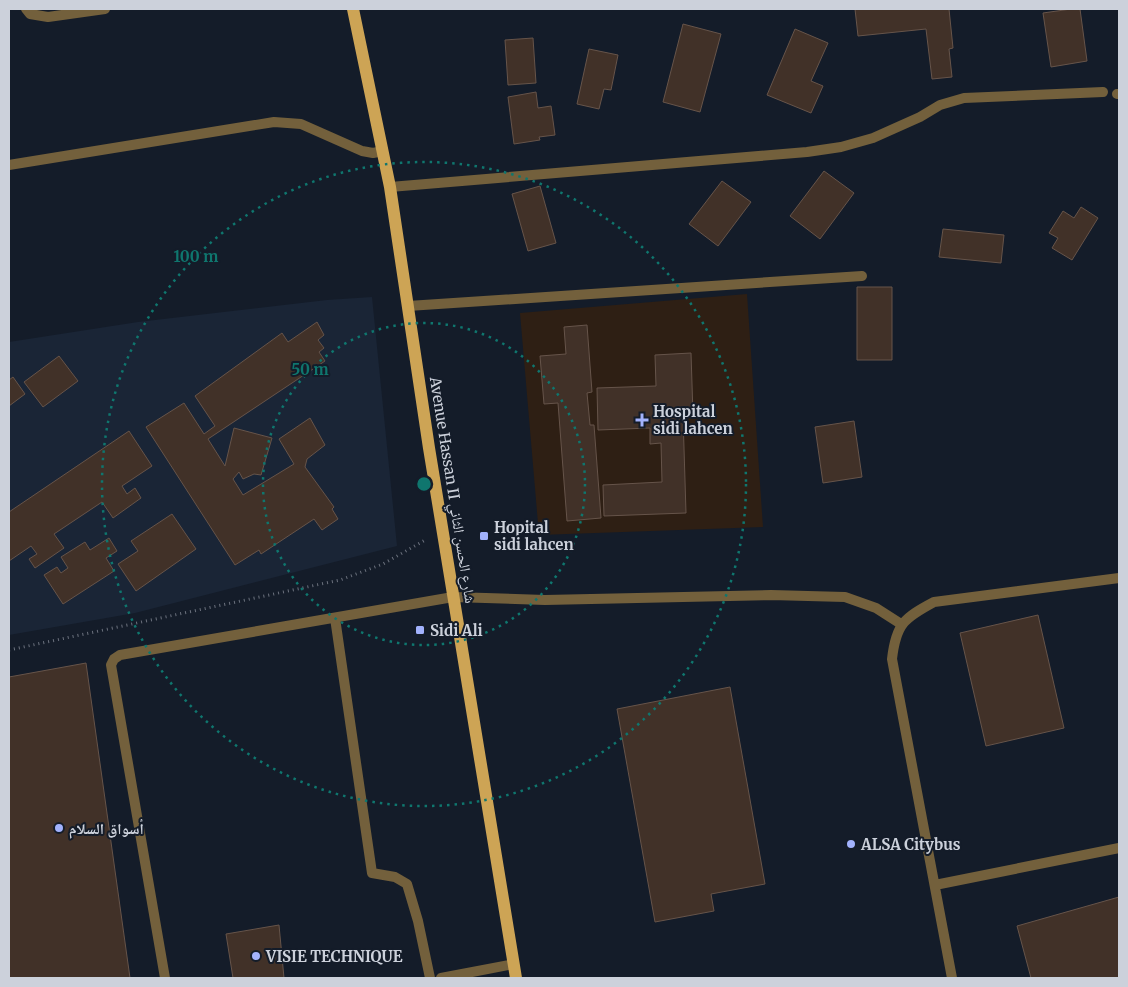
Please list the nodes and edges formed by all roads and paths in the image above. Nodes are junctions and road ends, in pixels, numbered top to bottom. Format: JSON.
{"nodes":[{"id":1,"x":26,"y":9,"type":"edge"},
{"id":2,"x":105,"y":9,"type":"edge"},
{"id":3,"x":353,"y":9,"type":"edge"},
{"id":4,"x":1104,"y":92,"type":"dead end"},
{"id":5,"x":383,"y":151,"type":"junction"},
{"id":6,"x":9,"y":165,"type":"edge"},
{"id":7,"x":390,"y":187,"type":"junction"},
{"id":8,"x":862,"y":276,"type":"dead end"},
{"id":9,"x":408,"y":306,"type":"junction"},
{"id":10,"x":442,"y":530,"type":"junction"},
{"id":11,"x":1119,"y":578,"type":"edge"},
{"id":12,"x":453,"y":597,"type":"junction"},
{"id":13,"x":334,"y":618,"type":"junction"},
{"id":14,"x":901,"y":624,"type":"junction"},
{"id":15,"x":9,"y":650,"type":"edge"},
{"id":16,"x":1119,"y":848,"type":"edge"},
{"id":17,"x":935,"y":885,"type":"junction"},
{"id":18,"x":514,"y":964,"type":"junction"},
{"id":19,"x":165,"y":978,"type":"edge"},
{"id":20,"x":430,"y":978,"type":"edge"},
{"id":21,"x":441,"y":978,"type":"edge"},
{"id":22,"x":516,"y":978,"type":"edge"},
{"id":23,"x":952,"y":978,"type":"edge"}],
"edges":[{"from":1,"to":2,"type":"street"},
{"from":3,"to":5,"type":"main road","name":"Avenue Hassan II شارع الحسن الثاني"},
{"from":4,"to":7,"type":"street"},
{"from":5,"to":6,"type":"street"},
{"from":5,"to":7,"type":"main road","name":"Avenue Hassan II شارع الحسن الثاني"},
{"from":7,"to":9,"type":"main road","name":"Avenue Hassan II شارع الحسن الثاني"},
{"from":8,"to":9,"type":"street"},
{"from":9,"to":10,"type":"main road","name":"Avenue Hassan II شارع الحسن الثاني"},
{"from":10,"to":12,"type":"main road","name":"Avenue Hassan II شارع الحسن الثاني"},
{"from":10,"to":15,"type":"path"},
{"from":11,"to":14,"type":"street"},
{"from":12,"to":13,"type":"street"},
{"from":12,"to":14,"type":"street"},
{"from":12,"to":18,"type":"main road","name":"Avenue Hassan II شارع الحسن الثاني"},
{"from":13,"to":19,"type":"street"},
{"from":13,"to":20,"type":"street"},
{"from":14,"to":17,"type":"street"},
{"from":16,"to":17,"type":"street"},
{"from":17,"to":23,"type":"street"},
{"from":18,"to":21,"type":"street"},
{"from":18,"to":22,"type":"main road","name":"Avenue Hassan II شارع الحسن الثاني"}]}
